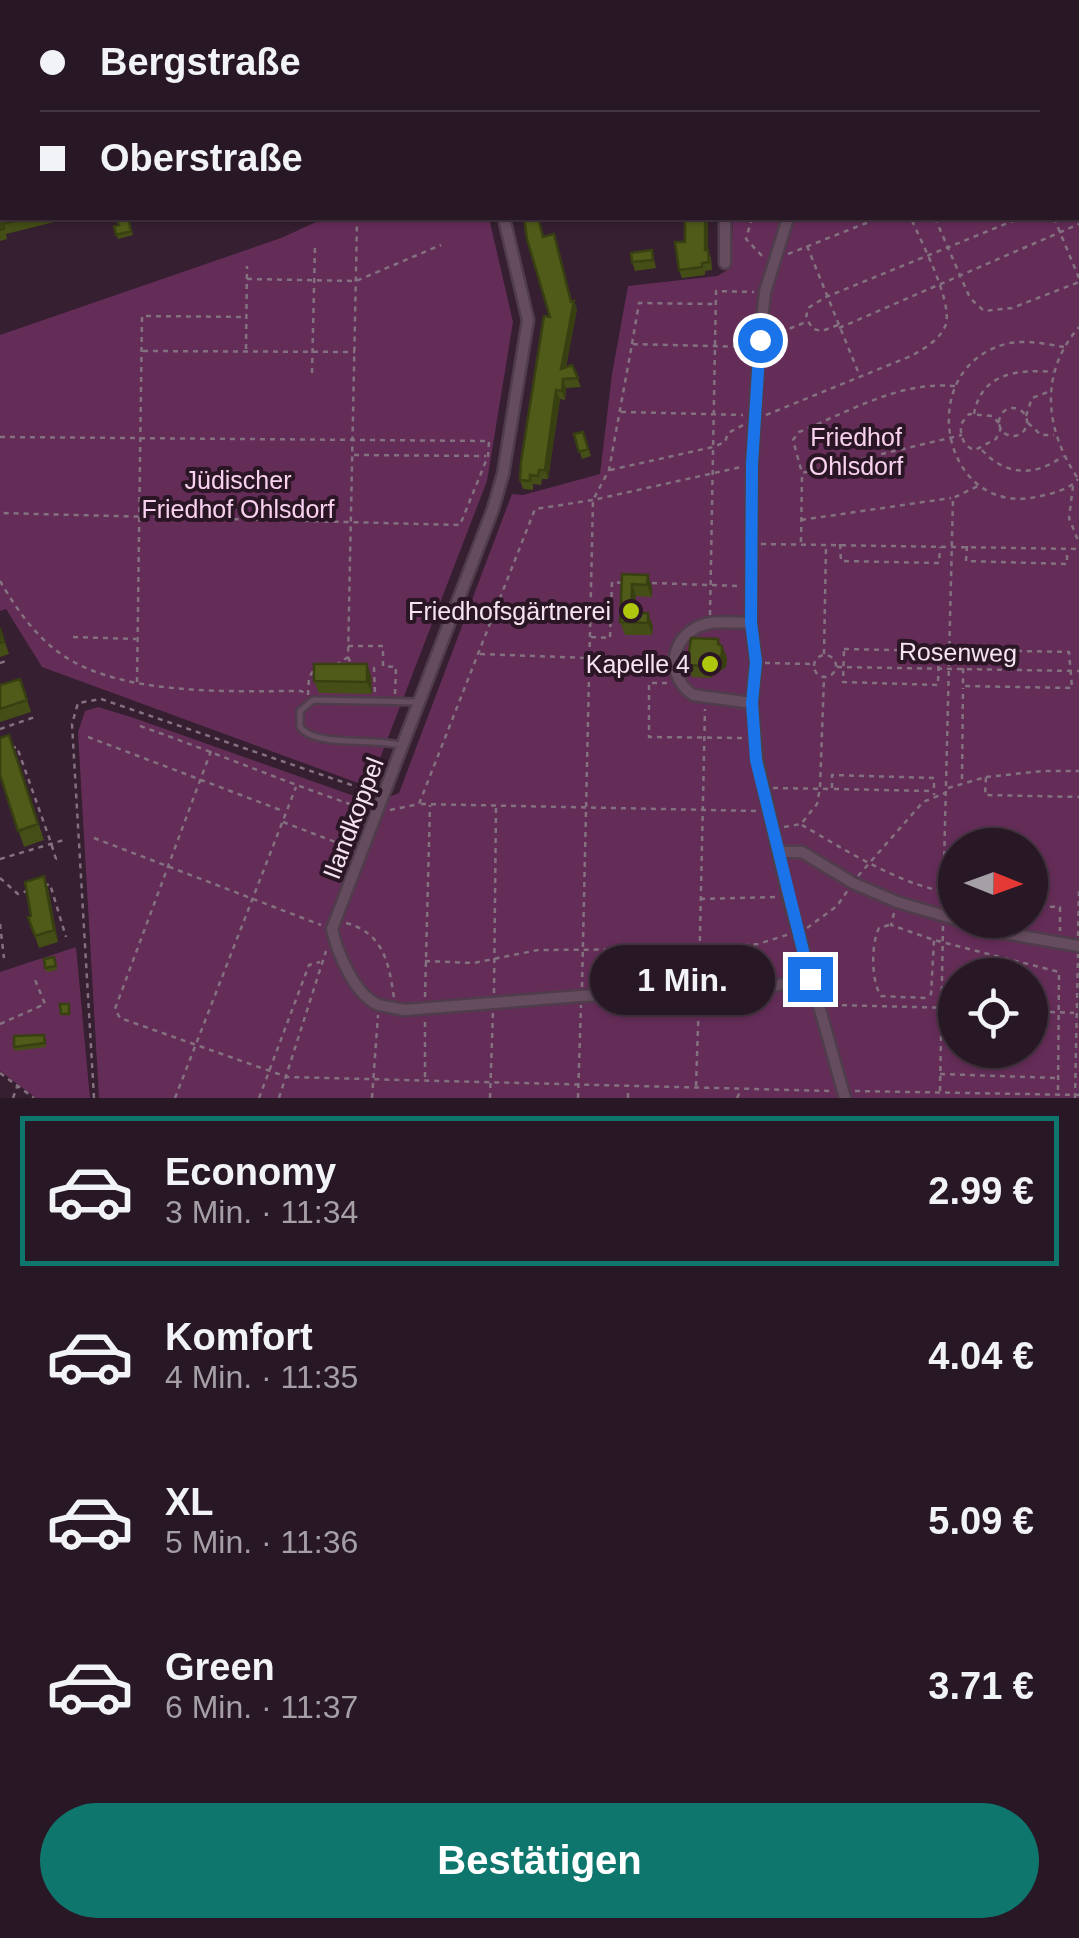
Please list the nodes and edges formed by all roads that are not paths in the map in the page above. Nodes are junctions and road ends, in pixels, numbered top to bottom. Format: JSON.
{"nodes":[{"id":1,"x":504,"y":220,"type":"edge"},
{"id":2,"x":726,"y":220,"type":"edge"},
{"id":3,"x":787,"y":220,"type":"edge"},
{"id":4,"x":724,"y":263,"type":"dead end"},
{"id":5,"x":751,"y":622,"type":"junction"},
{"id":6,"x":419,"y":702,"type":"junction"},
{"id":7,"x":752,"y":703,"type":"junction"},
{"id":8,"x":402,"y":746,"type":"junction"},
{"id":9,"x":779,"y":852,"type":"junction"},
{"id":10,"x":938,"y":914,"type":"edge"},
{"id":11,"x":1035,"y":938,"type":"edge"},
{"id":12,"x":1078,"y":946,"type":"edge"},
{"id":13,"x":810,"y":979,"type":"junction"},
{"id":14,"x":844,"y":1095,"type":"edge"}],
"edges":[{"from":1,"to":6,"type":"street","name":"Ilandkoppel"},
{"from":2,"to":4,"type":"street"},
{"from":3,"to":5,"type":"street"},
{"from":5,"to":7,"type":"street"},
{"from":5,"to":7,"type":"street"},
{"from":6,"to":8,"type":"street","name":"Ilandkoppel"},
{"from":6,"to":8,"type":"lane"},
{"from":7,"to":9,"type":"street"},
{"from":8,"to":13,"type":"street","name":"Ilandkoppel"},
{"from":9,"to":10,"type":"street"},
{"from":9,"to":13,"type":"street"},
{"from":11,"to":12,"type":"street"},
{"from":13,"to":14,"type":"street"}]}
